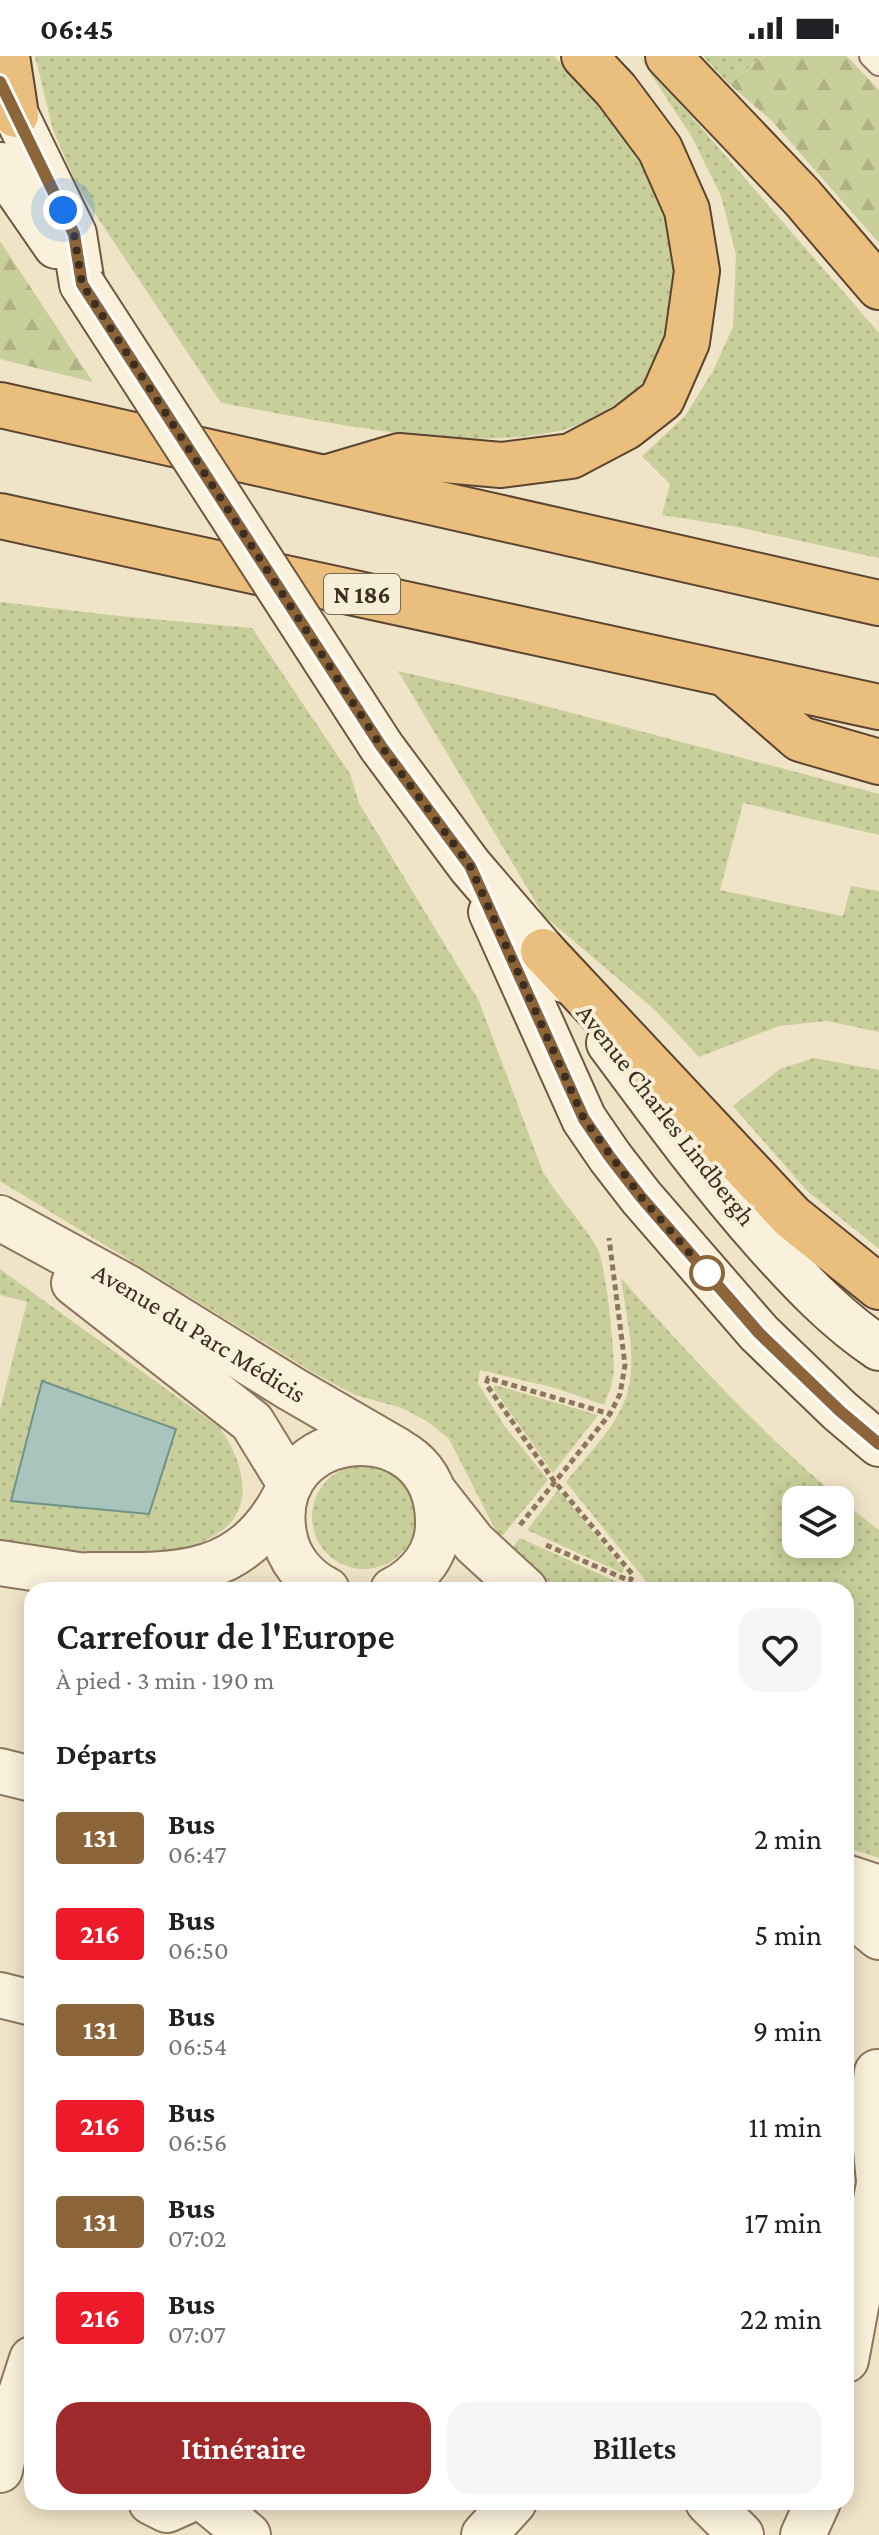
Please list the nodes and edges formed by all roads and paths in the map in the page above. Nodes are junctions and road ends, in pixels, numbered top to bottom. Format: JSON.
{"nodes":[{"id":1,"x":7,"y":56,"type":"edge"},
{"id":2,"x":584,"y":56,"type":"edge"},
{"id":3,"x":668,"y":56,"type":"edge"},
{"id":4,"x":871,"y":56,"type":"edge"},
{"id":5,"x":879,"y":64,"type":"edge"},
{"id":6,"x":8,"y":99,"type":"edge"},
{"id":7,"x":0,"y":165,"type":"edge"},
{"id":8,"x":82,"y":284,"type":"junction"},
{"id":9,"x":879,"y":287,"type":"edge"},
{"id":10,"x":0,"y":405,"type":"edge"},
{"id":11,"x":324,"y":478,"type":"junction"},
{"id":12,"x":0,"y":516,"type":"edge"},
{"id":13,"x":879,"y":603,"type":"edge"},
{"id":14,"x":724,"y":673,"type":"junction"},
{"id":15,"x":879,"y":707,"type":"edge"},
{"id":16,"x":879,"y":762,"type":"edge"},
{"id":17,"x":470,"y":866,"type":"junction"},
{"id":18,"x":543,"y":951,"type":"junction"},
{"id":19,"x":0,"y":1221,"type":"edge"},
{"id":20,"x":609,"y":1238,"type":"dead end"},
{"id":21,"x":879,"y":1287,"type":"edge"},
{"id":22,"x":879,"y":1348,"type":"edge"},
{"id":23,"x":610,"y":1414,"type":"junction"},
{"id":24,"x":879,"y":1444,"type":"edge"},
{"id":25,"x":397,"y":1450,"type":"junction"},
{"id":26,"x":554,"y":1481,"type":"junction"},
{"id":27,"x":287,"y":1491,"type":"junction"},
{"id":28,"x":434,"y":1492,"type":"junction"},
{"id":29,"x":516,"y":1531,"type":"dead end"},
{"id":30,"x":544,"y":1544,"type":"dead end"},
{"id":31,"x":0,"y":1563,"type":"edge"},
{"id":32,"x":88,"y":1575,"type":"junction"},
{"id":33,"x":121,"y":1582,"type":"edge"},
{"id":34,"x":316,"y":1582,"type":"edge"},
{"id":35,"x":405,"y":1582,"type":"edge"},
{"id":36,"x":516,"y":1582,"type":"edge"},
{"id":37,"x":0,"y":1771,"type":"edge"},
{"id":38,"x":24,"y":1777,"type":"edge"},
{"id":39,"x":854,"y":1880,"type":"edge"},
{"id":40,"x":879,"y":1888,"type":"edge"},
{"id":41,"x":854,"y":1917,"type":"edge"},
{"id":42,"x":879,"y":1937,"type":"edge"},
{"id":43,"x":0,"y":1995,"type":"edge"},
{"id":44,"x":24,"y":2001,"type":"edge"},
{"id":45,"x":877,"y":2072,"type":"edge"},
{"id":46,"x":879,"y":2182,"type":"edge"},
{"id":47,"x":854,"y":2317,"type":"edge"},
{"id":48,"x":24,"y":2397,"type":"edge"},
{"id":49,"x":13,"y":2449,"type":"edge"},
{"id":50,"x":218,"y":2510,"type":"edge"},
{"id":51,"x":507,"y":2510,"type":"edge"},
{"id":52,"x":716,"y":2510,"type":"edge"},
{"id":53,"x":814,"y":2510,"type":"edge"},
{"id":54,"x":248,"y":2535,"type":"edge"},
{"id":55,"x":484,"y":2535,"type":"edge"},
{"id":56,"x":741,"y":2535,"type":"edge"},
{"id":57,"x":803,"y":2535,"type":"edge"}],
"edges":[{"from":1,"to":6,"type":"highway"},
{"from":2,"to":11,"type":"highway"},
{"from":3,"to":9,"type":"highway"},
{"from":4,"to":5,"type":"lane"},
{"from":6,"to":8,"type":"street","name":"Avenue Charles Lindbergh"},
{"from":7,"to":8,"type":"street","name":"Avenue Charles Lindbergh"},
{"from":8,"to":17,"type":"street","name":"Avenue Charles Lindbergh","bridge":true},
{"from":10,"to":11,"type":"highway"},
{"from":11,"to":13,"type":"highway"},
{"from":12,"to":14,"type":"highway","number":"N 186"},
{"from":14,"to":15,"type":"highway","number":"N 186"},
{"from":14,"to":16,"type":"highway"},
{"from":17,"to":18,"type":"street","name":"Avenue Charles Lindbergh"},
{"from":17,"to":24,"type":"street","name":"Avenue Charles Lindbergh"},
{"from":18,"to":21,"type":"highway"},
{"from":18,"to":22,"type":"street","name":"Avenue Charles Lindbergh"},
{"from":19,"to":25,"type":"street","name":"Avenue du Parc Médicis"},
{"from":19,"to":27,"type":"street","name":"Avenue du Parc Médicis"},
{"from":20,"to":23,"type":"path"},
{"from":23,"to":26,"type":"path"},
{"from":23,"to":26,"type":"path"},
{"from":25,"to":27,"type":"street"},
{"from":25,"to":28,"type":"street","name":"Avenue du Parc Médicis"},
{"from":26,"to":29,"type":"path"},
{"from":26,"to":30,"type":"path"},
{"from":27,"to":32,"type":"street"},
{"from":27,"to":34,"type":"street"},
{"from":28,"to":35,"type":"street"},
{"from":28,"to":36,"type":"street","name":"Avenue du Parc Médicis"},
{"from":31,"to":32,"type":"street"},
{"from":32,"to":33,"type":"street"},
{"from":37,"to":38,"type":"street"},
{"from":39,"to":40,"type":"street"},
{"from":41,"to":42,"type":"street"},
{"from":43,"to":44,"type":"street"},
{"from":45,"to":46,"type":"street"},
{"from":46,"to":47,"type":"street"},
{"from":48,"to":49,"type":"street"},
{"from":50,"to":54,"type":"street"},
{"from":51,"to":55,"type":"street"},
{"from":52,"to":56,"type":"street"},
{"from":53,"to":57,"type":"street"}]}
